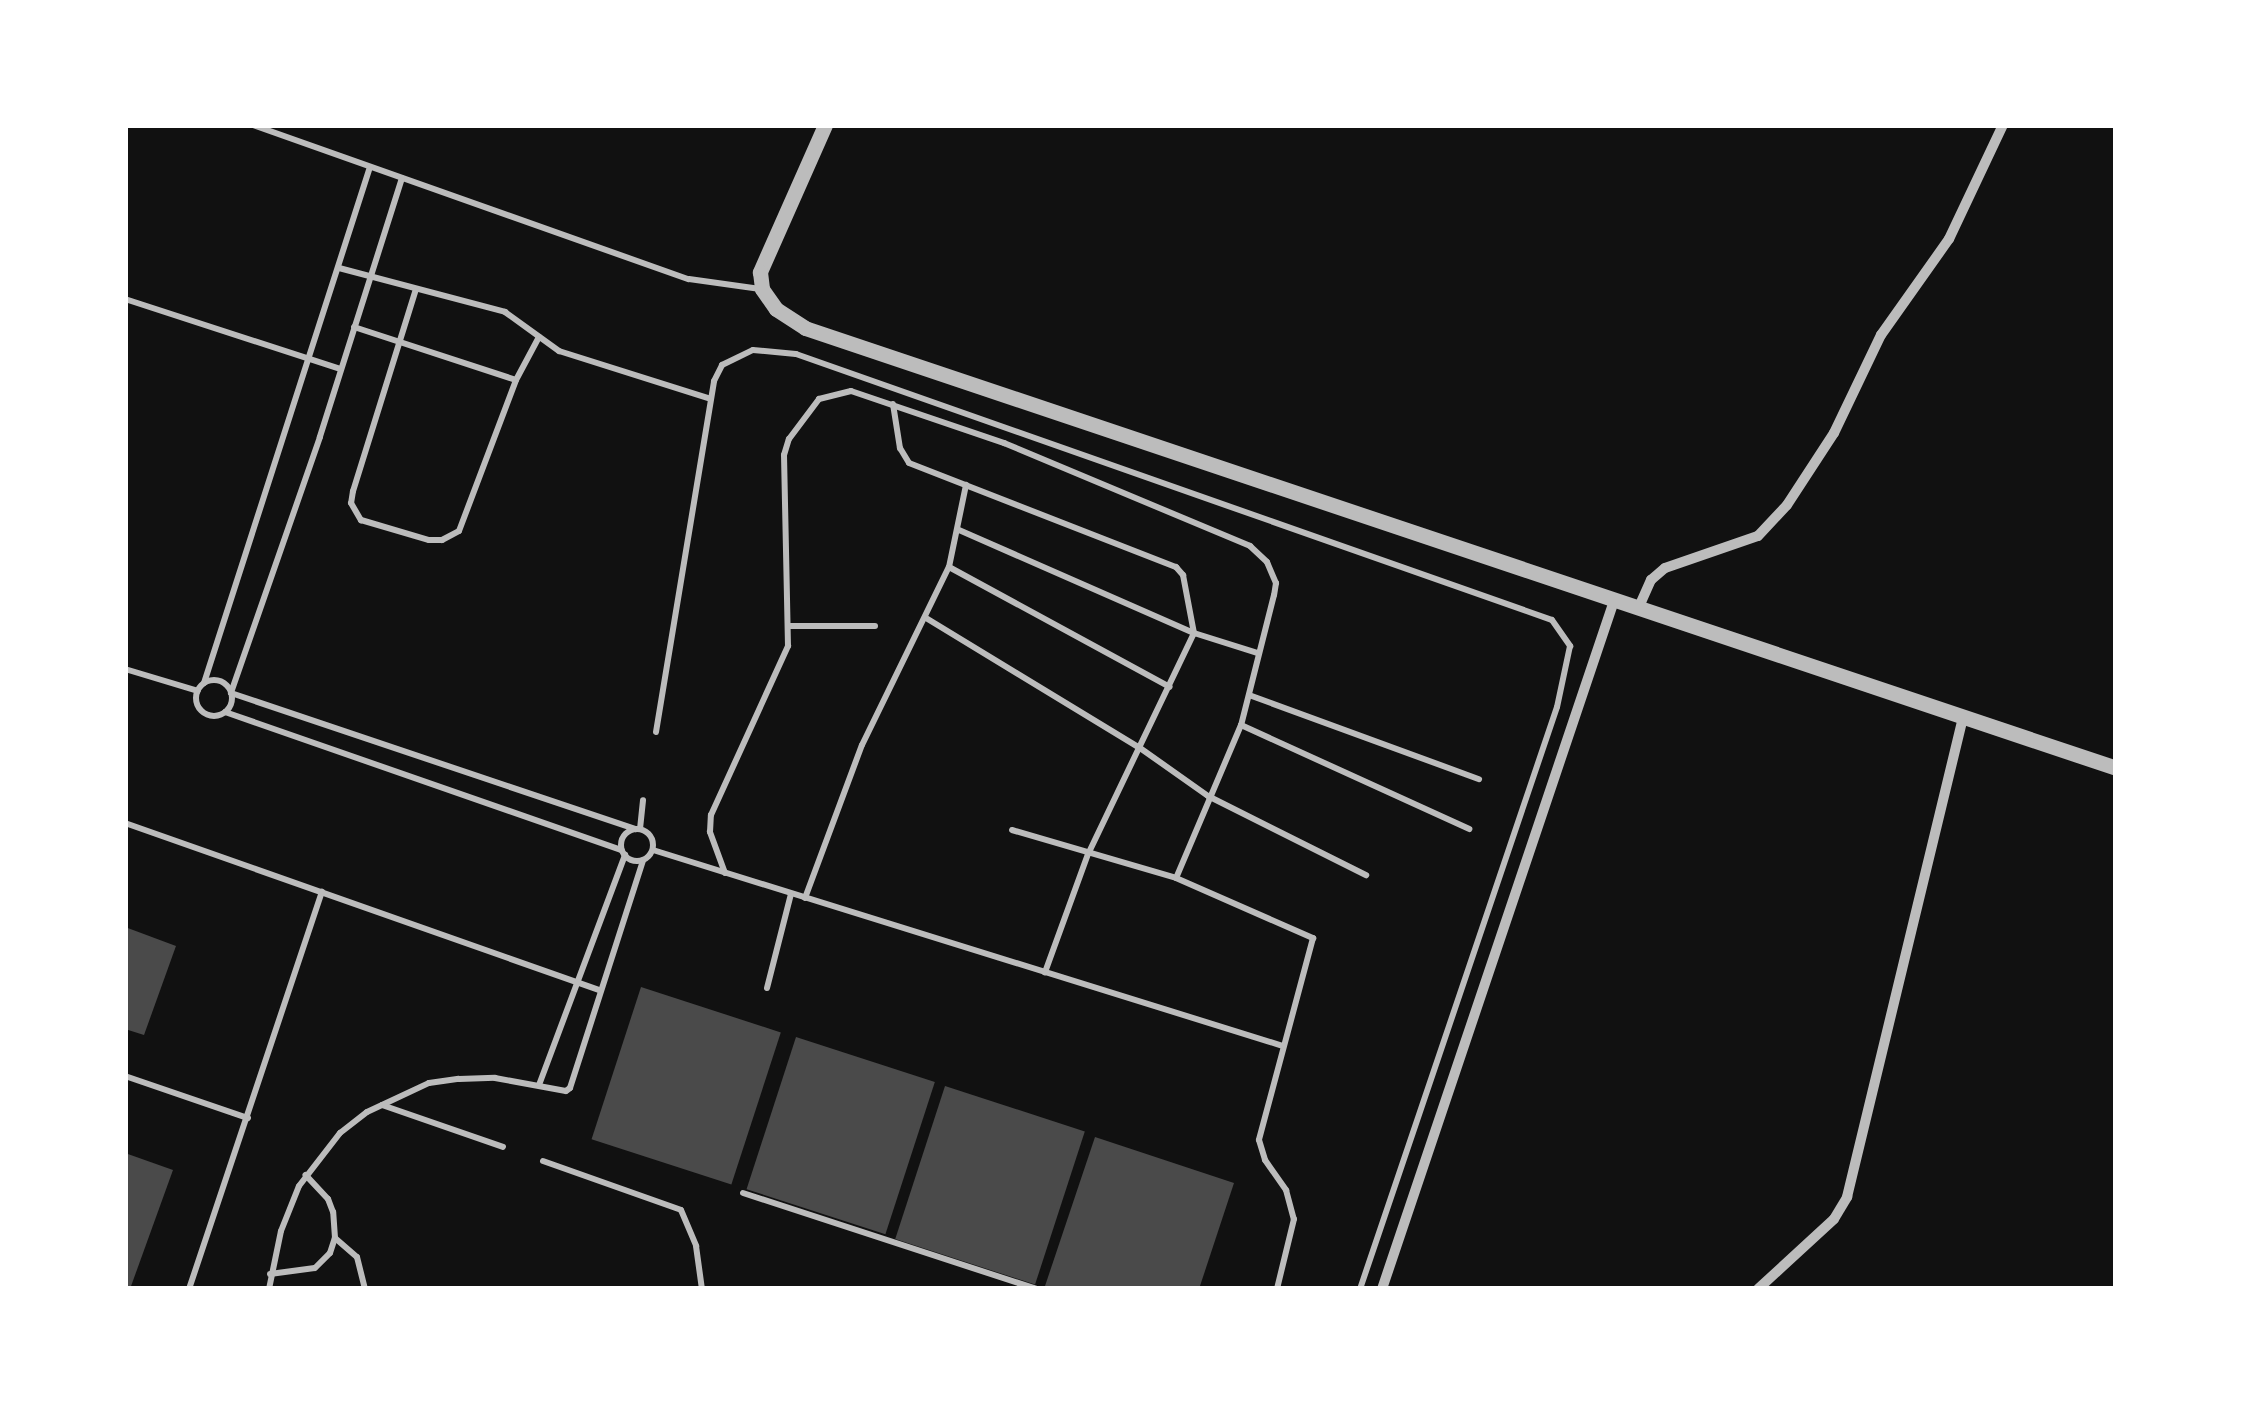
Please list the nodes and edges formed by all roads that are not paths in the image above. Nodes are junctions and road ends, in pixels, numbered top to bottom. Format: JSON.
{"nodes":[{"id":1,"x":253,"y":125,"type":"edge"},
{"id":2,"x":825,"y":125,"type":"edge"},
{"id":3,"x":2002,"y":125,"type":"edge"},
{"id":4,"x":370,"y":166,"type":"junction"},
{"id":5,"x":402,"y":178,"type":"junction"},
{"id":6,"x":339,"y":268,"type":"junction"},
{"id":7,"x":370,"y":276,"type":"junction"},
{"id":8,"x":416,"y":289,"type":"junction"},
{"id":9,"x":762,"y":289,"type":"junction"},
{"id":10,"x":125,"y":299,"type":"edge"},
{"id":11,"x":354,"y":327,"type":"junction"},
{"id":12,"x":539,"y":337,"type":"junction"},
{"id":13,"x":402,"y":342,"type":"junction"},
{"id":14,"x":311,"y":359,"type":"junction"},
{"id":15,"x":341,"y":369,"type":"junction"},
{"id":16,"x":516,"y":380,"type":"junction"},
{"id":17,"x":711,"y":398,"type":"junction"},
{"id":18,"x":892,"y":403,"type":"junction"},
{"id":19,"x":966,"y":485,"type":"junction"},
{"id":20,"x":959,"y":530,"type":"junction"},
{"id":21,"x":949,"y":568,"type":"junction"},
{"id":22,"x":1614,"y":601,"type":"junction"},
{"id":23,"x":1638,"y":609,"type":"junction"},
{"id":24,"x":926,"y":618,"type":"junction"},
{"id":25,"x":790,"y":626,"type":"junction"},
{"id":26,"x":876,"y":626,"type":"dead end"},
{"id":27,"x":1194,"y":633,"type":"junction"},
{"id":28,"x":1258,"y":653,"type":"junction"},
{"id":29,"x":125,"y":669,"type":"edge"},
{"id":30,"x":204,"y":683,"type":"junction"},
{"id":31,"x":1170,"y":687,"type":"junction"},
{"id":32,"x":198,"y":691,"type":"junction"},
{"id":33,"x":231,"y":693,"type":"junction"},
{"id":34,"x":1249,"y":695,"type":"junction"},
{"id":35,"x":225,"y":712,"type":"junction"},
{"id":36,"x":1962,"y":720,"type":"junction"},
{"id":37,"x":1241,"y":725,"type":"junction"},
{"id":38,"x":656,"y":732,"type":"dead end"},
{"id":39,"x":1140,"y":748,"type":"junction"},
{"id":40,"x":2116,"y":768,"type":"edge"},
{"id":41,"x":1479,"y":779,"type":"dead end"},
{"id":42,"x":1208,"y":796,"type":"junction"},
{"id":43,"x":643,"y":800,"type":"dead end"},
{"id":44,"x":125,"y":824,"type":"edge"},
{"id":45,"x":638,"y":829,"type":"junction"},
{"id":46,"x":1469,"y":829,"type":"dead end"},
{"id":47,"x":1012,"y":830,"type":"dead end"},
{"id":48,"x":653,"y":850,"type":"junction"},
{"id":49,"x":623,"y":853,"type":"junction"},
{"id":50,"x":1088,"y":854,"type":"junction"},
{"id":51,"x":643,"y":860,"type":"junction"},
{"id":52,"x":725,"y":874,"type":"junction"},
{"id":53,"x":1366,"y":875,"type":"dead end"},
{"id":54,"x":1176,"y":878,"type":"junction"},
{"id":55,"x":322,"y":892,"type":"junction"},
{"id":56,"x":791,"y":894,"type":"junction"},
{"id":57,"x":805,"y":898,"type":"junction"},
{"id":58,"x":1045,"y":972,"type":"junction"},
{"id":59,"x":578,"y":983,"type":"junction"},
{"id":60,"x":767,"y":988,"type":"dead end"},
{"id":61,"x":599,"y":990,"type":"junction"},
{"id":62,"x":1282,"y":1046,"type":"junction"},
{"id":63,"x":125,"y":1076,"type":"edge"},
{"id":64,"x":539,"y":1086,"type":"junction"},
{"id":65,"x":381,"y":1104,"type":"junction"},
{"id":66,"x":248,"y":1118,"type":"junction"},
{"id":67,"x":504,"y":1147,"type":"dead end"},
{"id":68,"x":544,"y":1161,"type":"dead end"},
{"id":69,"x":306,"y":1176,"type":"junction"},
{"id":70,"x":743,"y":1193,"type":"dead end"},
{"id":71,"x":335,"y":1238,"type":"junction"},
{"id":72,"x":270,"y":1274,"type":"junction"},
{"id":73,"x":189,"y":1289,"type":"edge"},
{"id":74,"x":269,"y":1289,"type":"edge"},
{"id":75,"x":364,"y":1289,"type":"edge"},
{"id":76,"x":702,"y":1289,"type":"edge"},
{"id":77,"x":1036,"y":1289,"type":"edge"},
{"id":78,"x":1277,"y":1289,"type":"edge"},
{"id":79,"x":1360,"y":1289,"type":"edge"},
{"id":80,"x":1382,"y":1289,"type":"edge"},
{"id":81,"x":1758,"y":1289,"type":"edge"}],
"edges":[{"from":1,"to":4,"type":"lane"},
{"from":2,"to":9,"type":"street"},
{"from":3,"to":23,"type":"street"},
{"from":4,"to":5,"type":"lane"},
{"from":4,"to":6,"type":"lane"},
{"from":5,"to":7,"type":"lane"},
{"from":5,"to":9,"type":"lane"},
{"from":6,"to":7,"type":"lane"},
{"from":6,"to":14,"type":"lane"},
{"from":7,"to":8,"type":"lane"},
{"from":7,"to":11,"type":"lane"},
{"from":8,"to":12,"type":"lane"},
{"from":8,"to":13,"type":"lane"},
{"from":9,"to":22,"type":"street"},
{"from":10,"to":14,"type":"lane"},
{"from":11,"to":13,"type":"lane"},
{"from":11,"to":15,"type":"lane"},
{"from":12,"to":16,"type":"lane"},
{"from":12,"to":17,"type":"lane"},
{"from":13,"to":16,"type":"lane"},
{"from":13,"to":16,"type":"lane"},
{"from":14,"to":15,"type":"lane"},
{"from":14,"to":30,"type":"lane"},
{"from":15,"to":33,"type":"lane"},
{"from":17,"to":38,"type":"lane"},
{"from":17,"to":79,"type":"lane"},
{"from":18,"to":19,"type":"lane"},
{"from":18,"to":25,"type":"lane"},
{"from":18,"to":28,"type":"lane"},
{"from":19,"to":20,"type":"lane"},
{"from":19,"to":27,"type":"lane"},
{"from":20,"to":21,"type":"lane"},
{"from":20,"to":27,"type":"lane"},
{"from":21,"to":24,"type":"lane"},
{"from":21,"to":31,"type":"lane"},
{"from":22,"to":23,"type":"street"},
{"from":22,"to":80,"type":"street"},
{"from":23,"to":36,"type":"street"},
{"from":24,"to":39,"type":"lane"},
{"from":24,"to":57,"type":"lane"},
{"from":25,"to":26,"type":"lane"},
{"from":25,"to":52,"type":"lane"},
{"from":27,"to":28,"type":"lane"},
{"from":27,"to":31,"type":"lane"},
{"from":28,"to":34,"type":"lane"},
{"from":29,"to":32,"type":"lane"},
{"from":30,"to":32,"type":"lane"},
{"from":30,"to":33,"type":"lane"},
{"from":31,"to":39,"type":"lane"},
{"from":32,"to":35,"type":"lane"},
{"from":33,"to":35,"type":"lane"},
{"from":33,"to":45,"type":"lane"},
{"from":34,"to":37,"type":"lane"},
{"from":34,"to":41,"type":"lane"},
{"from":35,"to":49,"type":"lane"},
{"from":36,"to":40,"type":"street"},
{"from":36,"to":81,"type":"street"},
{"from":37,"to":42,"type":"lane"},
{"from":37,"to":46,"type":"lane"},
{"from":39,"to":42,"type":"lane"},
{"from":39,"to":50,"type":"lane"},
{"from":42,"to":53,"type":"lane"},
{"from":42,"to":54,"type":"lane"},
{"from":43,"to":45,"type":"lane"},
{"from":44,"to":55,"type":"lane"},
{"from":45,"to":48,"type":"lane"},
{"from":45,"to":49,"type":"lane"},
{"from":47,"to":50,"type":"lane"},
{"from":48,"to":51,"type":"lane"},
{"from":48,"to":52,"type":"lane"},
{"from":49,"to":51,"type":"lane"},
{"from":49,"to":59,"type":"lane"},
{"from":50,"to":54,"type":"lane"},
{"from":50,"to":58,"type":"lane"},
{"from":51,"to":61,"type":"lane"},
{"from":52,"to":56,"type":"lane"},
{"from":54,"to":62,"type":"lane"},
{"from":55,"to":59,"type":"lane"},
{"from":55,"to":66,"type":"lane"},
{"from":56,"to":57,"type":"lane"},
{"from":56,"to":60,"type":"lane"},
{"from":57,"to":58,"type":"lane"},
{"from":58,"to":62,"type":"lane"},
{"from":59,"to":61,"type":"lane"},
{"from":59,"to":64,"type":"lane"},
{"from":61,"to":64,"type":"lane"},
{"from":62,"to":78,"type":"lane"},
{"from":63,"to":66,"type":"lane"},
{"from":64,"to":65,"type":"lane"},
{"from":65,"to":67,"type":"lane"},
{"from":65,"to":69,"type":"lane"},
{"from":66,"to":73,"type":"lane"},
{"from":68,"to":76,"type":"lane"},
{"from":69,"to":71,"type":"lane"},
{"from":69,"to":72,"type":"lane"},
{"from":70,"to":77,"type":"lane"},
{"from":71,"to":72,"type":"lane"},
{"from":71,"to":75,"type":"lane"},
{"from":72,"to":74,"type":"lane"}]}
